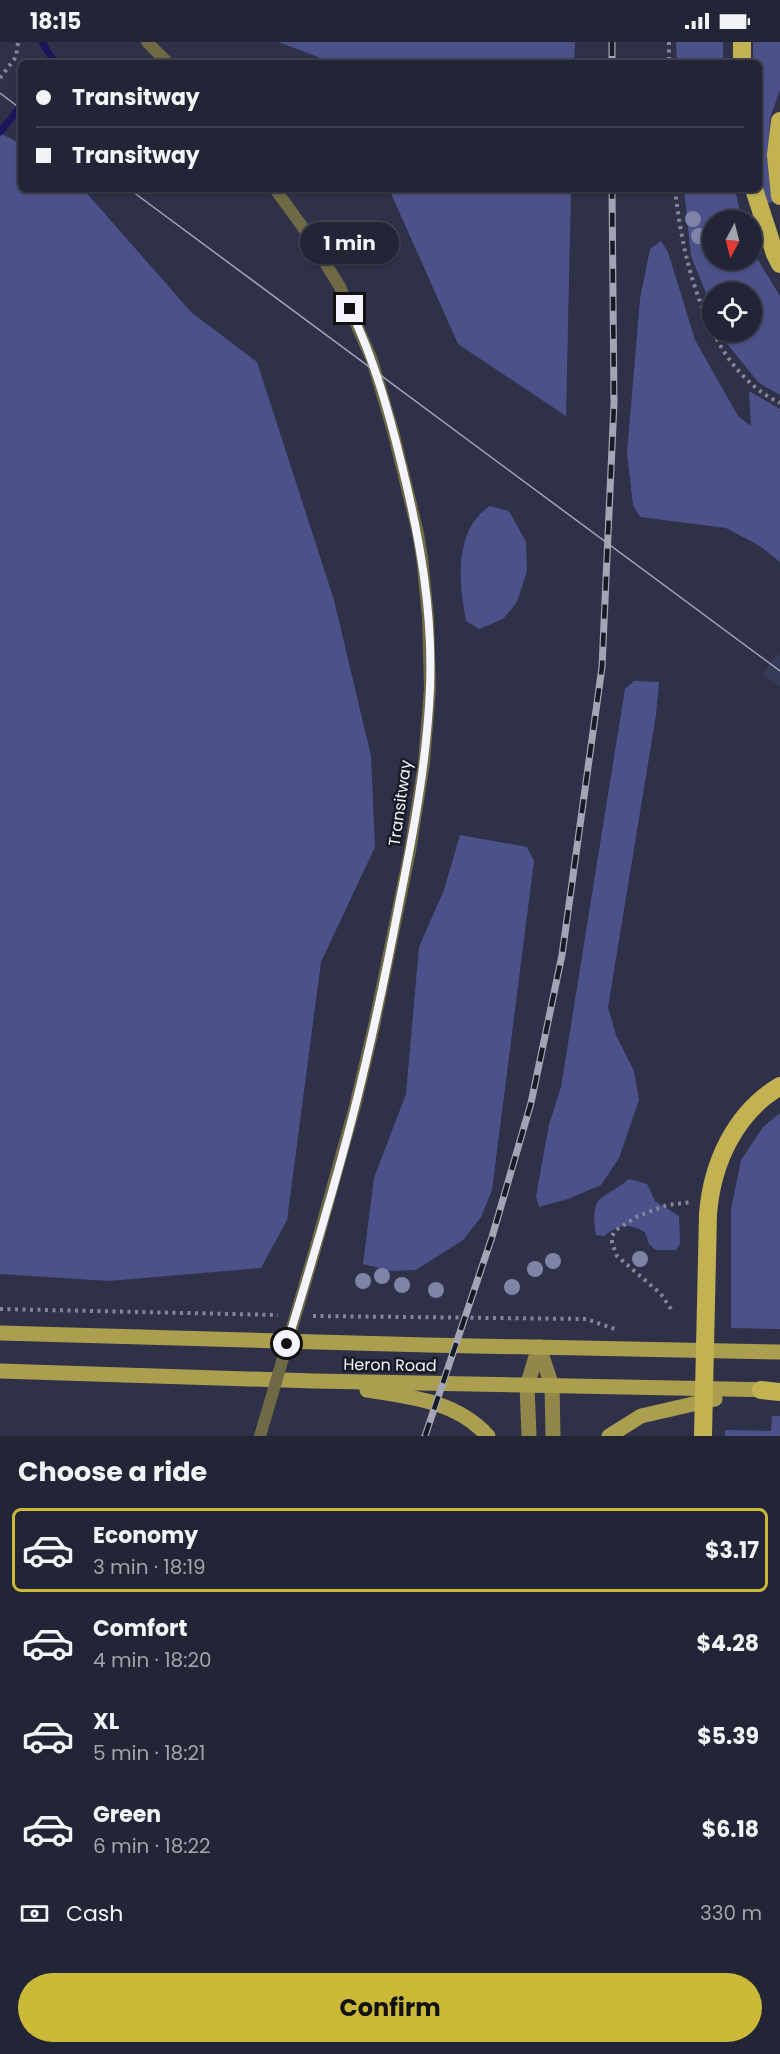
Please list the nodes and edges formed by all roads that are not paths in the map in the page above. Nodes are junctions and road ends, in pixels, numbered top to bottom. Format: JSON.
{"nodes":[{"id":1,"x":147,"y":42,"type":"edge"},
{"id":2,"x":742,"y":42,"type":"edge"},
{"id":3,"x":165,"y":60,"type":"edge"},
{"id":4,"x":742,"y":60,"type":"edge"},
{"id":5,"x":780,"y":121,"type":"edge"},
{"id":6,"x":277,"y":192,"type":"edge"},
{"id":7,"x":755,"y":192,"type":"edge"},
{"id":8,"x":780,"y":196,"type":"edge"},
{"id":9,"x":780,"y":264,"type":"edge"},
{"id":10,"x":780,"y":1086,"type":"edge"},
{"id":11,"x":0,"y":1333,"type":"edge"},
{"id":12,"x":538,"y":1347,"type":"junction"},
{"id":13,"x":780,"y":1352,"type":"edge"},
{"id":14,"x":0,"y":1371,"type":"edge"},
{"id":15,"x":314,"y":1381,"type":"junction"},
{"id":16,"x":527,"y":1386,"type":"junction"},
{"id":17,"x":552,"y":1386,"type":"junction"},
{"id":18,"x":761,"y":1390,"type":"junction"},
{"id":19,"x":780,"y":1391,"type":"edge"},
{"id":20,"x":260,"y":1436,"type":"edge"},
{"id":21,"x":488,"y":1436,"type":"edge"},
{"id":22,"x":529,"y":1436,"type":"edge"},
{"id":23,"x":553,"y":1436,"type":"edge"},
{"id":24,"x":609,"y":1436,"type":"edge"},
{"id":25,"x":703,"y":1436,"type":"edge"}],
"edges":[{"from":1,"to":3,"type":"lane"},
{"from":2,"to":4,"type":"highway"},
{"from":5,"to":8,"type":"highway"},
{"from":6,"to":20,"type":"lane","name":"Transitway","bridge":true},
{"from":7,"to":9,"type":"highway"},
{"from":10,"to":25,"type":"highway","bridge":true},
{"from":11,"to":12,"type":"main road","name":"Heron Road"},
{"from":12,"to":13,"type":"main road","name":"Heron Road"},
{"from":12,"to":16,"type":"main road"},
{"from":12,"to":17,"type":"main road"},
{"from":14,"to":15,"type":"main road","name":"Heron Road"},
{"from":15,"to":16,"type":"main road","name":"Heron Road"},
{"from":15,"to":21,"type":"main road"},
{"from":16,"to":17,"type":"main road","name":"Heron Road"},
{"from":16,"to":22,"type":"main road"},
{"from":17,"to":18,"type":"main road","name":"Heron Road"},
{"from":17,"to":23,"type":"main road"},
{"from":18,"to":19,"type":"highway"},
{"from":18,"to":24,"type":"main road"}]}
